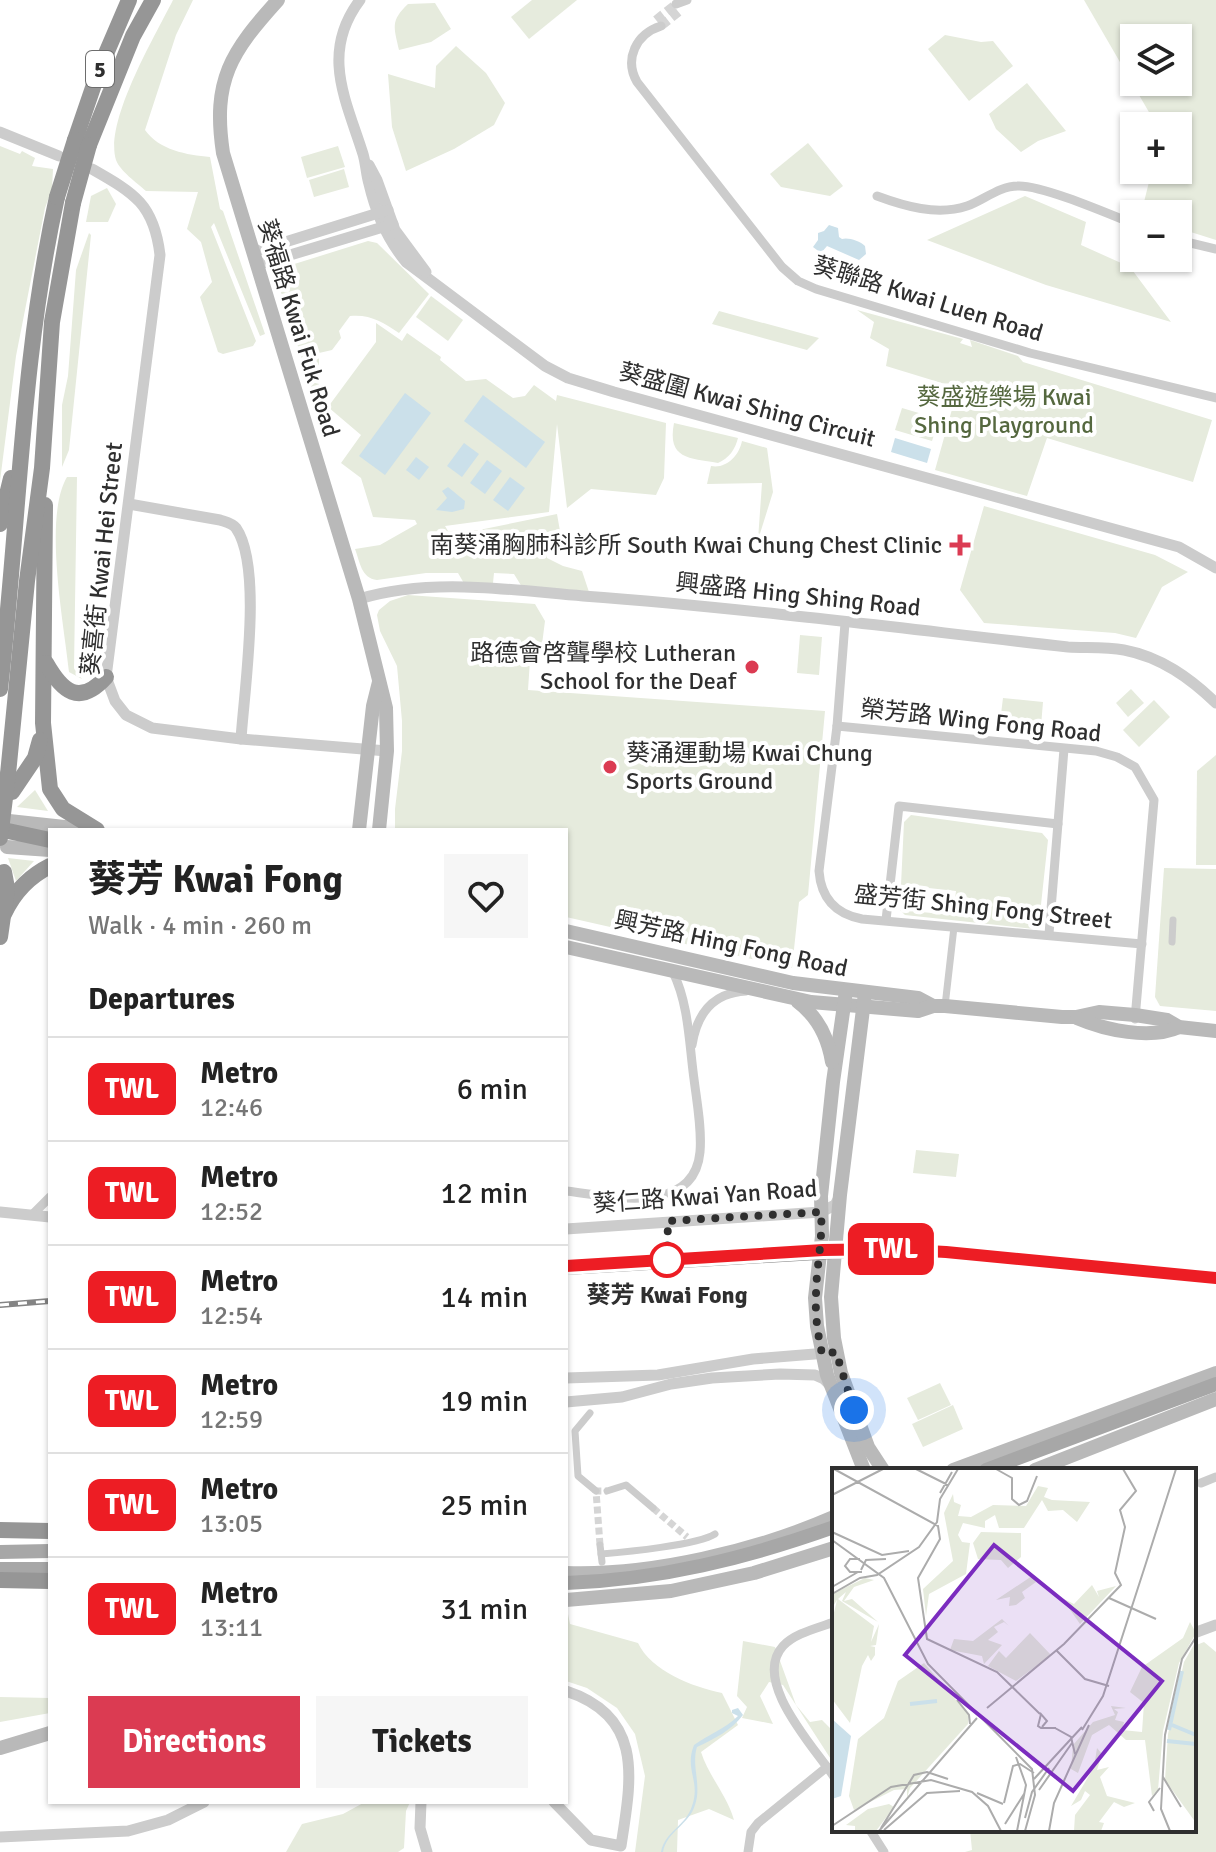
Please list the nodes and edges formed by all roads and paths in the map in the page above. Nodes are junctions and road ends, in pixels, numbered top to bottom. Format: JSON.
{"nodes":[{"id":1,"x":129,"y":0,"type":"edge"},
{"id":2,"x":153,"y":0,"type":"edge"},
{"id":3,"x":278,"y":0,"type":"edge"},
{"id":4,"x":360,"y":0,"type":"edge"},
{"id":5,"x":656,"y":25,"type":"tunnel mouth"},
{"id":6,"x":0,"y":132,"type":"edge"},
{"id":7,"x":82,"y":143,"type":"junction"},
{"id":8,"x":59,"y":156,"type":"dead end"},
{"id":9,"x":92,"y":169,"type":"dead end"},
{"id":10,"x":877,"y":196,"type":"dead end"},
{"id":11,"x":65,"y":200,"type":"junction"},
{"id":12,"x":383,"y":212,"type":"junction"},
{"id":13,"x":1120,"y":219,"type":"edge"},
{"id":14,"x":388,"y":225,"type":"junction"},
{"id":15,"x":1192,"y":243,"type":"edge"},
{"id":16,"x":1216,"y":249,"type":"edge"},
{"id":17,"x":255,"y":258,"type":"junction"},
{"id":18,"x":1216,"y":398,"type":"edge"},
{"id":19,"x":21,"y":451,"type":"junction"},
{"id":20,"x":42,"y":468,"type":"junction"},
{"id":21,"x":129,"y":504,"type":"junction"},
{"id":22,"x":0,"y":524,"type":"edge"},
{"id":23,"x":1216,"y":568,"type":"edge"},
{"id":24,"x":359,"y":599,"type":"junction"},
{"id":25,"x":845,"y":623,"type":"junction"},
{"id":26,"x":45,"y":661,"type":"junction"},
{"id":27,"x":106,"y":677,"type":"junction"},
{"id":28,"x":379,"y":681,"type":"junction"},
{"id":29,"x":0,"y":689,"type":"edge"},
{"id":30,"x":1216,"y":703,"type":"edge"},
{"id":31,"x":43,"y":723,"type":"junction"},
{"id":32,"x":837,"y":726,"type":"junction"},
{"id":33,"x":241,"y":739,"type":"junction"},
{"id":34,"x":369,"y":749,"type":"junction"},
{"id":35,"x":1064,"y":749,"type":"junction"},
{"id":36,"x":387,"y":751,"type":"junction"},
{"id":37,"x":12,"y":792,"type":"dead end"},
{"id":38,"x":42,"y":824,"type":"joint"},
{"id":39,"x":1058,"y":824,"type":"junction"},
{"id":40,"x":77,"y":828,"type":"edge"},
{"id":41,"x":92,"y":828,"type":"edge"},
{"id":42,"x":359,"y":828,"type":"edge"},
{"id":43,"x":379,"y":828,"type":"edge"},
{"id":44,"x":8,"y":834,"type":"edge"},
{"id":45,"x":48,"y":840,"type":"edge"},
{"id":46,"x":48,"y":849,"type":"edge"},
{"id":47,"x":48,"y":867,"type":"edge"},
{"id":48,"x":4,"y":872,"type":"dead end"},
{"id":49,"x":4,"y":914,"type":"junction"},
{"id":50,"x":886,"y":920,"type":"junction"},
{"id":51,"x":1173,"y":920,"type":"dead end"},
{"id":52,"x":954,"y":927,"type":"junction"},
{"id":53,"x":568,"y":931,"type":"edge"},
{"id":54,"x":1049,"y":934,"type":"junction"},
{"id":55,"x":0,"y":937,"type":"edge"},
{"id":56,"x":1172,"y":942,"type":"dead end"},
{"id":57,"x":1142,"y":944,"type":"junction"},
{"id":58,"x":568,"y":947,"type":"edge"},
{"id":59,"x":673,"y":972,"type":"junction"},
{"id":60,"x":846,"y":991,"type":"junction"},
{"id":61,"x":764,"y":992,"type":"junction"},
{"id":62,"x":795,"y":999,"type":"junction"},
{"id":63,"x":865,"y":1000,"type":"junction"},
{"id":64,"x":939,"y":1006,"type":"junction"},
{"id":65,"x":844,"y":1007,"type":"junction"},
{"id":66,"x":1135,"y":1015,"type":"junction"},
{"id":67,"x":1076,"y":1017,"type":"junction"},
{"id":68,"x":1179,"y":1027,"type":"junction"},
{"id":69,"x":1135,"y":1031,"type":"junction"},
{"id":70,"x":1216,"y":1031,"type":"edge"},
{"id":71,"x":691,"y":1056,"type":"junction"},
{"id":72,"x":833,"y":1082,"type":"junction"},
{"id":73,"x":568,"y":1191,"type":"edge"},
{"id":74,"x":840,"y":1195,"type":"junction"},
{"id":75,"x":48,"y":1200,"type":"edge"},
{"id":76,"x":0,"y":1212,"type":"edge"},
{"id":77,"x":821,"y":1212,"type":"junction"},
{"id":78,"x":32,"y":1215,"type":"junction"},
{"id":79,"x":48,"y":1217,"type":"edge"},
{"id":80,"x":568,"y":1229,"type":"edge"},
{"id":81,"x":829,"y":1353,"type":"junction"},
{"id":82,"x":1216,"y":1373,"type":"edge"},
{"id":83,"x":593,"y":1377,"type":"junction"},
{"id":84,"x":568,"y":1378,"type":"edge"},
{"id":85,"x":1216,"y":1387,"type":"edge"},
{"id":86,"x":833,"y":1390,"type":"junction"},
{"id":87,"x":594,"y":1399,"type":"junction"},
{"id":88,"x":1216,"y":1399,"type":"edge"},
{"id":89,"x":568,"y":1402,"type":"edge"},
{"id":90,"x":590,"y":1413,"type":"dead end"},
{"id":91,"x":862,"y":1466,"type":"edge"},
{"id":92,"x":881,"y":1468,"type":"edge"},
{"id":93,"x":958,"y":1468,"type":"edge"},
{"id":94,"x":992,"y":1468,"type":"edge"},
{"id":95,"x":1009,"y":1468,"type":"edge"},
{"id":96,"x":1040,"y":1468,"type":"edge"},
{"id":97,"x":1216,"y":1477,"type":"edge"},
{"id":98,"x":1201,"y":1483,"type":"dead end"},
{"id":99,"x":596,"y":1491,"type":"dead end"},
{"id":100,"x":607,"y":1491,"type":"dead end"},
{"id":101,"x":653,"y":1508,"type":"tunnel mouth"},
{"id":102,"x":832,"y":1520,"type":"edge"},
{"id":103,"x":0,"y":1530,"type":"edge"},
{"id":104,"x":48,"y":1531,"type":"edge"},
{"id":105,"x":715,"y":1534,"type":"dead end"},
{"id":106,"x":832,"y":1536,"type":"edge"},
{"id":107,"x":0,"y":1545,"type":"edge"},
{"id":108,"x":832,"y":1549,"type":"edge"},
{"id":109,"x":24,"y":1550,"type":"junction"},
{"id":110,"x":48,"y":1551,"type":"edge"},
{"id":111,"x":0,"y":1552,"type":"edge"},
{"id":112,"x":601,"y":1554,"type":"dead end"},
{"id":113,"x":0,"y":1569,"type":"edge"},
{"id":114,"x":48,"y":1569,"type":"edge"},
{"id":115,"x":568,"y":1573,"type":"edge"},
{"id":116,"x":0,"y":1580,"type":"edge"},
{"id":117,"x":48,"y":1581,"type":"edge"},
{"id":118,"x":613,"y":1582,"type":"junction"},
{"id":119,"x":568,"y":1583,"type":"edge"},
{"id":120,"x":568,"y":1589,"type":"edge"},
{"id":121,"x":568,"y":1600,"type":"edge"},
{"id":122,"x":832,"y":1623,"type":"edge"},
{"id":123,"x":1216,"y":1625,"type":"edge"},
{"id":124,"x":1196,"y":1632,"type":"edge"},
{"id":125,"x":568,"y":1692,"type":"edge"},
{"id":126,"x":48,"y":1734,"type":"edge"},
{"id":127,"x":0,"y":1748,"type":"edge"},
{"id":128,"x":827,"y":1767,"type":"junction"},
{"id":129,"x":832,"y":1774,"type":"edge"},
{"id":130,"x":200,"y":1804,"type":"edge"},
{"id":131,"x":421,"y":1804,"type":"edge"},
{"id":132,"x":556,"y":1804,"type":"edge"},
{"id":133,"x":871,"y":1832,"type":"edge"},
{"id":134,"x":0,"y":1837,"type":"edge"},
{"id":135,"x":621,"y":1849,"type":"edge"},
{"id":136,"x":427,"y":1852,"type":"edge"},
{"id":137,"x":748,"y":1852,"type":"edge"},
{"id":138,"x":884,"y":1852,"type":"edge"}],
"edges":[{"from":1,"to":7,"type":"highway","number":"5"},
{"from":2,"to":7,"type":"highway","number":"5"},
{"from":3,"to":17,"type":"main road","name":"葵福路 Kwai Fuk Road"},
{"from":4,"to":12,"type":"street","name":"葵盛圍 Kwai Shing Circuit"},
{"from":5,"to":18,"type":"street","name":"葵聯路 Kwai Luen Road"},
{"from":6,"to":8,"type":"street"},
{"from":7,"to":11,"type":"highway","number":"5","bridge":true},
{"from":9,"to":21,"type":"street","name":"葵喜街 Kwai Hei Street"},
{"from":10,"to":13,"type":"street"},
{"from":11,"to":19,"type":"highway","number":"5"},
{"from":11,"to":20,"type":"highway","number":"5"},
{"from":12,"to":14,"type":"street","name":"葵盛圍 Kwai Shing Circuit"},
{"from":12,"to":17,"type":"street"},
{"from":14,"to":17,"type":"street"},
{"from":14,"to":23,"type":"street","name":"葵盛圍 Kwai Shing Circuit"},
{"from":15,"to":16,"type":"street"},
{"from":17,"to":24,"type":"main road","name":"葵福路 Kwai Fuk Road"},
{"from":19,"to":22,"type":"highway"},
{"from":19,"to":29,"type":"highway","number":"5"},
{"from":20,"to":26,"type":"highway"},
{"from":20,"to":44,"type":"highway","number":"5","bridge":true},
{"from":21,"to":27,"type":"street","name":"葵喜街 Kwai Hei Street"},
{"from":21,"to":33,"type":"street"},
{"from":24,"to":25,"type":"street","name":"興盛路 Hing Shing Road"},
{"from":24,"to":28,"type":"main road","name":"葵福路 Kwai Fuk Road"},
{"from":25,"to":30,"type":"street","name":"興盛路 Hing Shing Road"},
{"from":25,"to":32,"type":"street"},
{"from":26,"to":27,"type":"highway"},
{"from":26,"to":31,"type":"highway"},
{"from":27,"to":33,"type":"street","name":"葵喜街 Kwai Hei Street"},
{"from":28,"to":34,"type":"main road","name":"葵福路 Kwai Fuk Road"},
{"from":28,"to":36,"type":"main road","name":"葵福路 Kwai Fuk Road"},
{"from":31,"to":37,"type":"highway"},
{"from":31,"to":41,"type":"highway"},
{"from":32,"to":35,"type":"street","name":"榮芳路 Wing Fong Road"},
{"from":32,"to":50,"type":"street","name":"盛芳街 Shing Fong Street"},
{"from":33,"to":34,"type":"street","name":"葵喜街 Kwai Hei Street"},
{"from":34,"to":36,"type":"street","name":"葵喜街 Kwai Hei Street"},
{"from":34,"to":42,"type":"main road","name":"葵福路 Kwai Fuk Road"},
{"from":35,"to":39,"type":"street"},
{"from":35,"to":57,"type":"street","name":"榮芳路 Wing Fong Road"},
{"from":36,"to":43,"type":"main road","name":"葵福路 Kwai Fuk Road"},
{"from":38,"to":40,"type":"main road"},
{"from":38,"to":44,"type":"highway"},
{"from":39,"to":50,"type":"street"},
{"from":39,"to":54,"type":"street"},
{"from":44,"to":45,"type":"highway"},
{"from":44,"to":46,"type":"main road"},
{"from":47,"to":49,"type":"highway"},
{"from":48,"to":49,"type":"highway"},
{"from":49,"to":55,"type":"highway"},
{"from":50,"to":52,"type":"street","name":"盛芳街 Shing Fong Street"},
{"from":51,"to":56,"type":"street"},
{"from":52,"to":54,"type":"street","name":"盛芳街 Shing Fong Street"},
{"from":52,"to":64,"type":"street"},
{"from":53,"to":60,"type":"main road","name":"興芳路 Hing Fong Road"},
{"from":54,"to":57,"type":"street","name":"盛芳街 Shing Fong Street"},
{"from":57,"to":66,"type":"street","name":"榮芳路 Wing Fong Road"},
{"from":58,"to":59,"type":"main road","name":"興芳路 Hing Fong Road"},
{"from":59,"to":61,"type":"main road","name":"興芳路 Hing Fong Road"},
{"from":59,"to":71,"type":"street"},
{"from":60,"to":63,"type":"main road","name":"興芳路 Hing Fong Road"},
{"from":60,"to":65,"type":"main road"},
{"from":61,"to":62,"type":"main road","name":"興芳路 Hing Fong Road"},
{"from":61,"to":71,"type":"street"},
{"from":62,"to":65,"type":"main road","name":"興芳路 Hing Fong Road"},
{"from":62,"to":72,"type":"main road"},
{"from":63,"to":64,"type":"main road","name":"興芳路 Hing Fong Road"},
{"from":63,"to":65,"type":"main road","name":"興芳路 Hing Fong Road"},
{"from":63,"to":74,"type":"main road"},
{"from":64,"to":67,"type":"main road","name":"興芳路 Hing Fong Road"},
{"from":65,"to":72,"type":"main road"},
{"from":66,"to":67,"type":"main road","name":"興芳路 Hing Fong Road"},
{"from":66,"to":68,"type":"main road","name":"興芳路 Hing Fong Road"},
{"from":66,"to":69,"type":"street","name":"榮芳路 Wing Fong Road"},
{"from":67,"to":69,"type":"main road","name":"興芳路 Hing Fong Road"},
{"from":68,"to":69,"type":"main road","name":"興芳路 Hing Fong Road"},
{"from":68,"to":70,"type":"main road","name":"興芳路 Hing Fong Road"},
{"from":71,"to":73,"type":"street"},
{"from":72,"to":77,"type":"main road"},
{"from":74,"to":77,"type":"street","name":"葵仁路 Kwai Yan Road"},
{"from":74,"to":81,"type":"main road"},
{"from":75,"to":78,"type":"street"},
{"from":76,"to":78,"type":"street"},
{"from":77,"to":80,"type":"street","name":"葵仁路 Kwai Yan Road"},
{"from":77,"to":81,"type":"main road"},
{"from":78,"to":79,"type":"street"},
{"from":81,"to":83,"type":"street"},
{"from":81,"to":86,"type":"main road"},
{"from":81,"to":92,"type":"main road"},
{"from":82,"to":93,"type":"main road"},
{"from":83,"to":84,"type":"street"},
{"from":83,"to":87,"type":"street"},
{"from":85,"to":94,"type":"main road"},
{"from":85,"to":95,"type":"main road"},
{"from":86,"to":87,"type":"street"},
{"from":86,"to":91,"type":"main road"},
{"from":87,"to":89,"type":"street"},
{"from":88,"to":96,"type":"main road"},
{"from":90,"to":99,"type":"street"},
{"from":97,"to":98,"type":"street"},
{"from":100,"to":101,"type":"street"},
{"from":102,"to":115,"type":"main road"},
{"from":102,"to":118,"type":"main road"},
{"from":103,"to":104,"type":"highway"},
{"from":105,"to":112,"type":"street"},
{"from":106,"to":118,"type":"main road"},
{"from":107,"to":109,"type":"main road"},
{"from":108,"to":121,"type":"main road"},
{"from":109,"to":110,"type":"main road"},
{"from":109,"to":111,"type":"main road"},
{"from":113,"to":114,"type":"main road"},
{"from":116,"to":117,"type":"highway"},
{"from":118,"to":119,"type":"main road"},
{"from":118,"to":120,"type":"main road"},
{"from":122,"to":128,"type":"street"},
{"from":123,"to":124,"type":"street"},
{"from":125,"to":135,"type":"street"},
{"from":126,"to":127,"type":"main road"},
{"from":128,"to":129,"type":"street"},
{"from":128,"to":137,"type":"street"},
{"from":130,"to":134,"type":"street"},
{"from":131,"to":136,"type":"street"},
{"from":132,"to":135,"type":"street"},
{"from":133,"to":138,"type":"street"}]}
